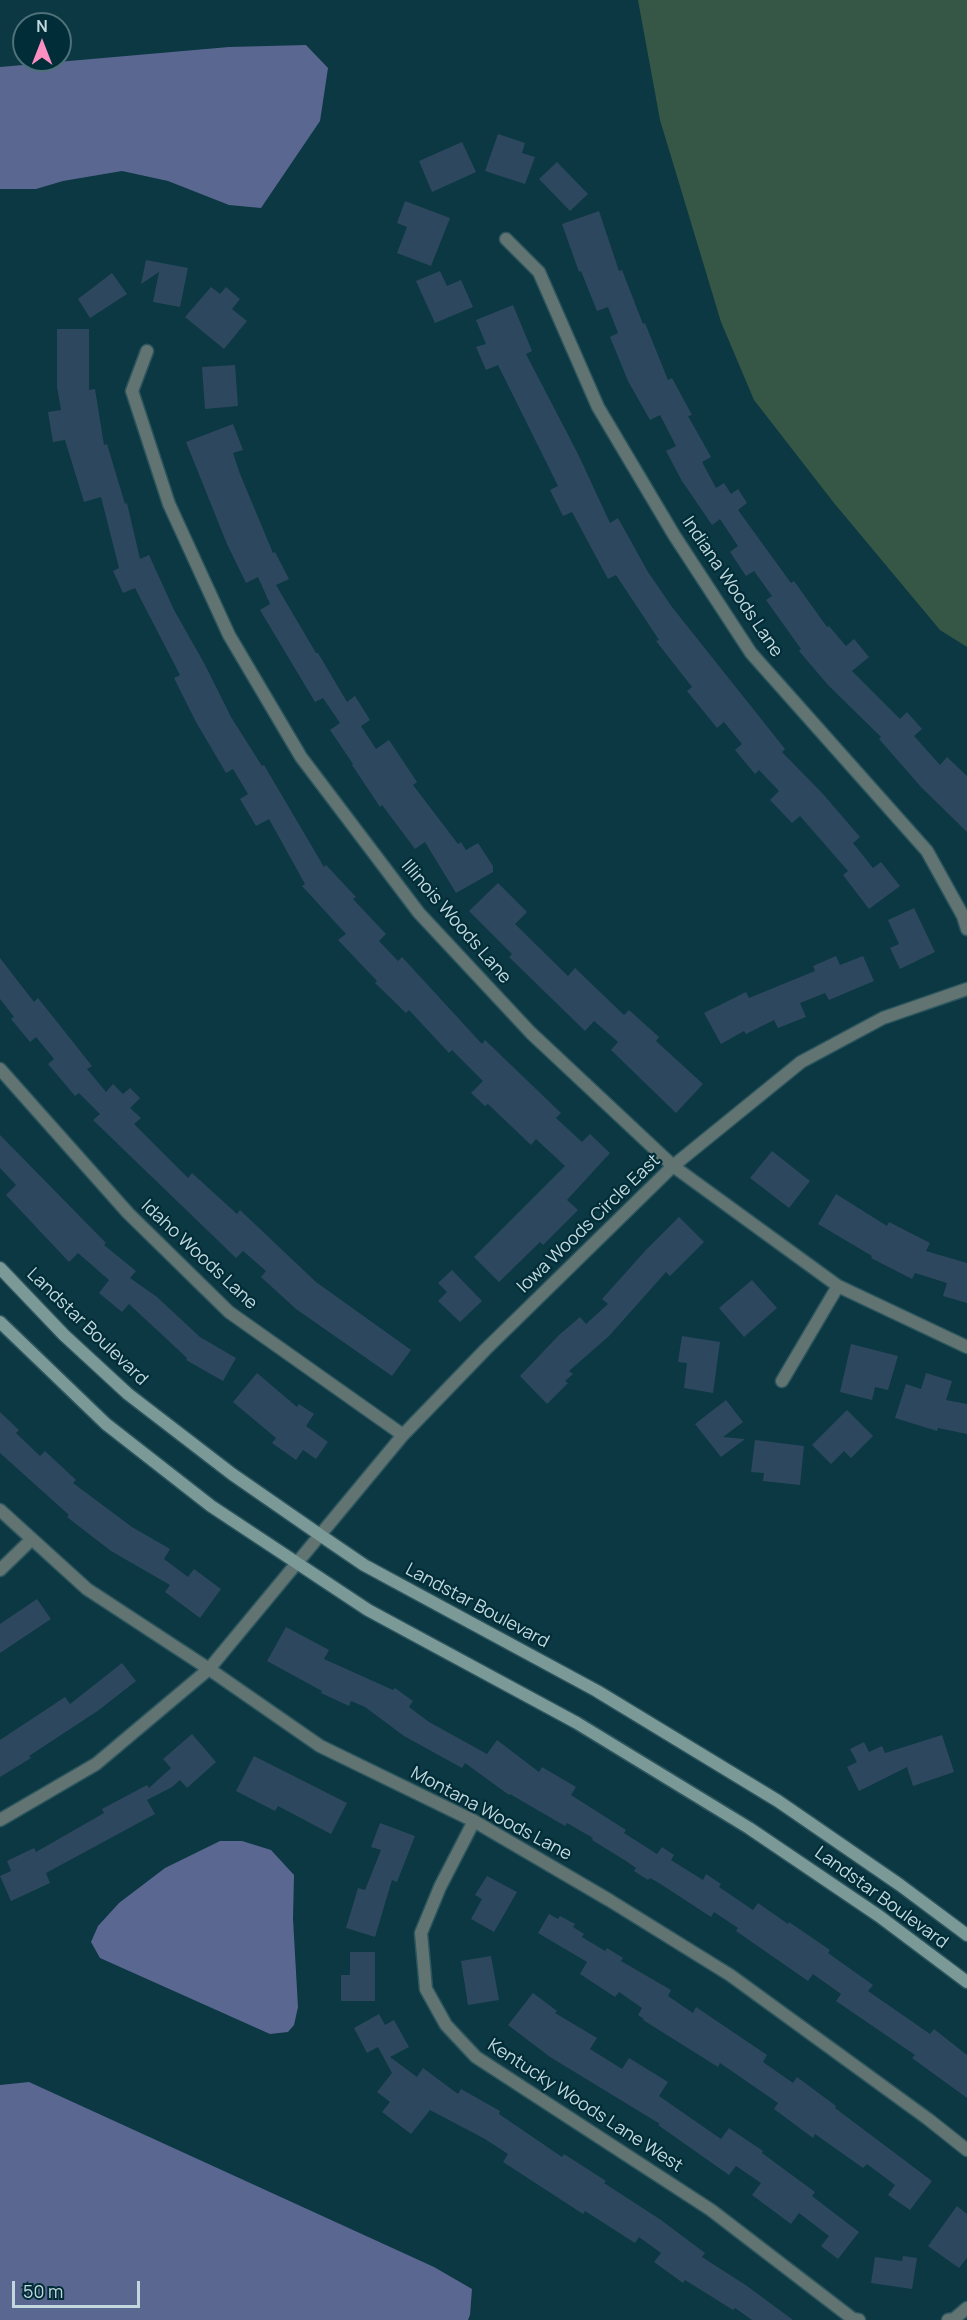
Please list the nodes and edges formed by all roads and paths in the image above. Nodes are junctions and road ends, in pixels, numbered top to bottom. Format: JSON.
{"nodes":[{"id":1,"x":506,"y":239,"type":"dead end"},
{"id":2,"x":147,"y":351,"type":"dead end"},
{"id":3,"x":967,"y":928,"type":"edge"},
{"id":4,"x":967,"y":988,"type":"edge"},
{"id":5,"x":0,"y":1069,"type":"edge"},
{"id":6,"x":673,"y":1166,"type":"junction"},
{"id":7,"x":0,"y":1268,"type":"edge"},
{"id":8,"x":838,"y":1286,"type":"junction"},
{"id":9,"x":0,"y":1322,"type":"edge"},
{"id":10,"x":967,"y":1347,"type":"edge"},
{"id":11,"x":782,"y":1381,"type":"dead end"},
{"id":12,"x":403,"y":1435,"type":"junction"},
{"id":13,"x":0,"y":1510,"type":"edge"},
{"id":14,"x":320,"y":1535,"type":"junction"},
{"id":15,"x":32,"y":1539,"type":"junction"},
{"id":16,"x":296,"y":1564,"type":"junction"},
{"id":17,"x":0,"y":1570,"type":"edge"},
{"id":18,"x":209,"y":1669,"type":"junction"},
{"id":19,"x":0,"y":1820,"type":"edge"},
{"id":20,"x":474,"y":1821,"type":"junction"},
{"id":21,"x":967,"y":1935,"type":"edge"},
{"id":22,"x":967,"y":1982,"type":"edge"},
{"id":23,"x":967,"y":2150,"type":"edge"},
{"id":24,"x":967,"y":2308,"type":"edge"},
{"id":25,"x":859,"y":2320,"type":"edge"},
{"id":26,"x":948,"y":2320,"type":"edge"}],
"edges":[{"from":1,"to":3,"type":"street","name":"Indiana Woods Lane"},
{"from":2,"to":6,"type":"street","name":"Illinois Woods Lane"},
{"from":4,"to":6,"type":"street","name":"Iowa Woods Circle East"},
{"from":5,"to":12,"type":"street","name":"Idaho Woods Lane"},
{"from":6,"to":8,"type":"street","name":"Illinois Woods Lane"},
{"from":6,"to":12,"type":"street","name":"Iowa Woods Circle East"},
{"from":7,"to":14,"type":"street","name":"Landstar Boulevard"},
{"from":8,"to":10,"type":"street","name":"Illinois Woods Lane"},
{"from":8,"to":11,"type":"street"},
{"from":9,"to":16,"type":"street","name":"Landstar Boulevard"},
{"from":12,"to":14,"type":"street","name":"Iowa Woods Circle East"},
{"from":13,"to":15,"type":"street","name":"Montana Woods Lane"},
{"from":14,"to":16,"type":"street","name":"Iowa Woods Circle East"},
{"from":14,"to":21,"type":"street","name":"Landstar Boulevard"},
{"from":15,"to":17,"type":"street"},
{"from":15,"to":18,"type":"street","name":"Montana Woods Lane"},
{"from":16,"to":18,"type":"street","name":"Iowa Woods Circle East"},
{"from":16,"to":22,"type":"street","name":"Landstar Boulevard"},
{"from":18,"to":19,"type":"street","name":"Iowa Woods Circle East"},
{"from":18,"to":20,"type":"street","name":"Montana Woods Lane"},
{"from":20,"to":23,"type":"street","name":"Montana Woods Lane"},
{"from":20,"to":25,"type":"street","name":"Kentucky Woods Lane West"},
{"from":24,"to":26,"type":"street"}]}
